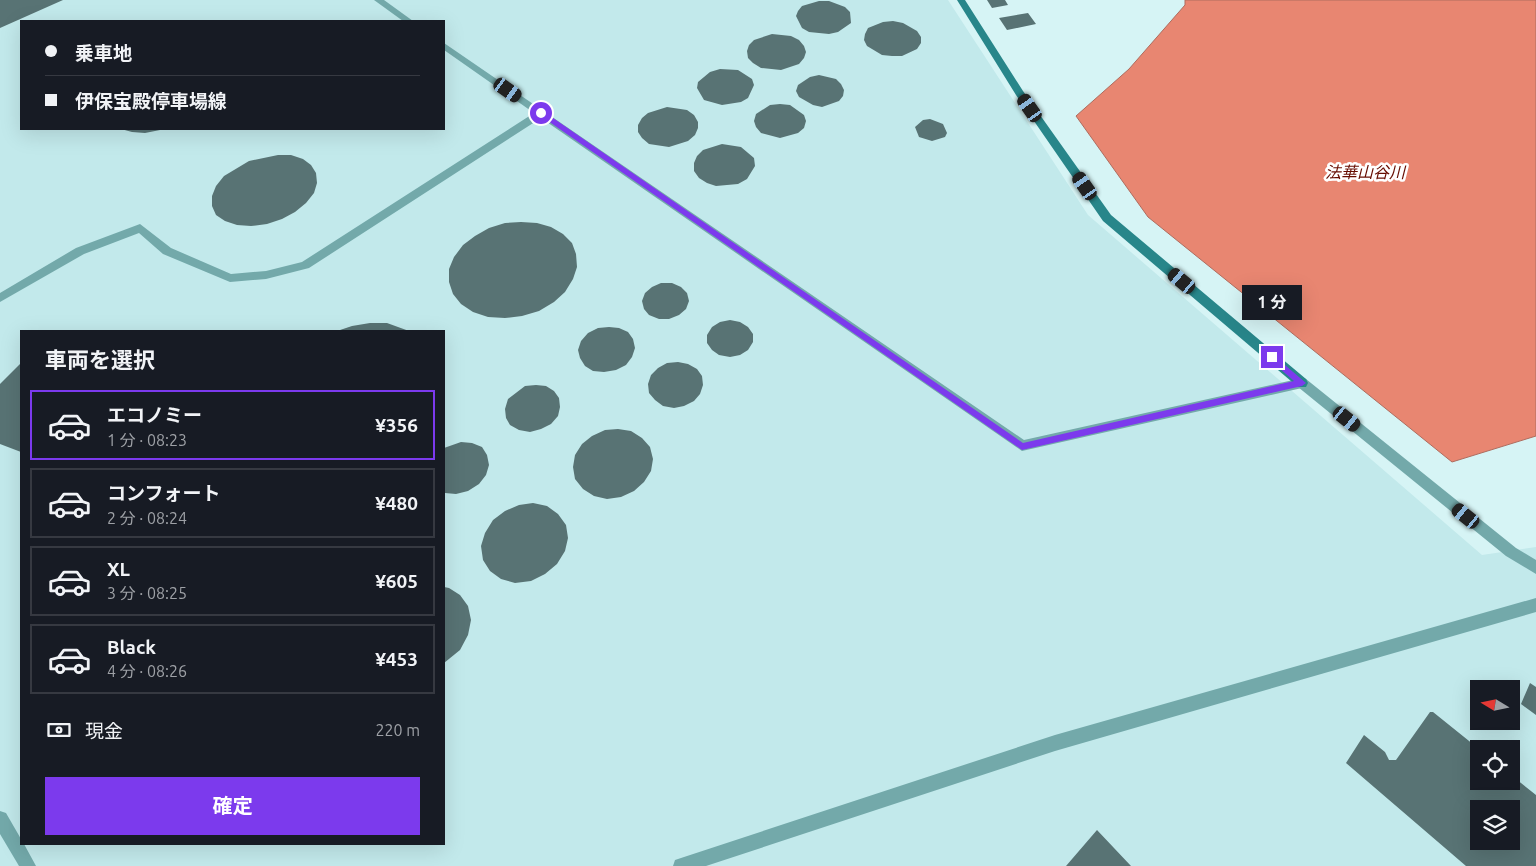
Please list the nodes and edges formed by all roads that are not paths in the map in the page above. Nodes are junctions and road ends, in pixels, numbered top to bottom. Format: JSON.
{"nodes":[{"id":1,"x":378,"y":0,"type":"edge"},
{"id":2,"x":961,"y":0,"type":"edge"},
{"id":3,"x":408,"y":20,"type":"edge"},
{"id":4,"x":445,"y":47,"type":"edge"},
{"id":5,"x":541,"y":113,"type":"junction"},
{"id":6,"x":0,"y":298,"type":"edge"},
{"id":7,"x":1302,"y":383,"type":"junction"},
{"id":8,"x":1536,"y":568,"type":"edge"},
{"id":9,"x":1536,"y":605,"type":"edge"},
{"id":10,"x":0,"y":819,"type":"edge"},
{"id":11,"x":28,"y":866,"type":"edge"},
{"id":12,"x":681,"y":866,"type":"edge"}],
"edges":[{"from":1,"to":3,"type":"street"},
{"from":2,"to":7,"type":"main road"},
{"from":4,"to":5,"type":"street"},
{"from":5,"to":6,"type":"street"},
{"from":5,"to":7,"type":"street"},
{"from":7,"to":8,"type":"street"},
{"from":9,"to":12,"type":"street"},
{"from":10,"to":11,"type":"street"}]}
